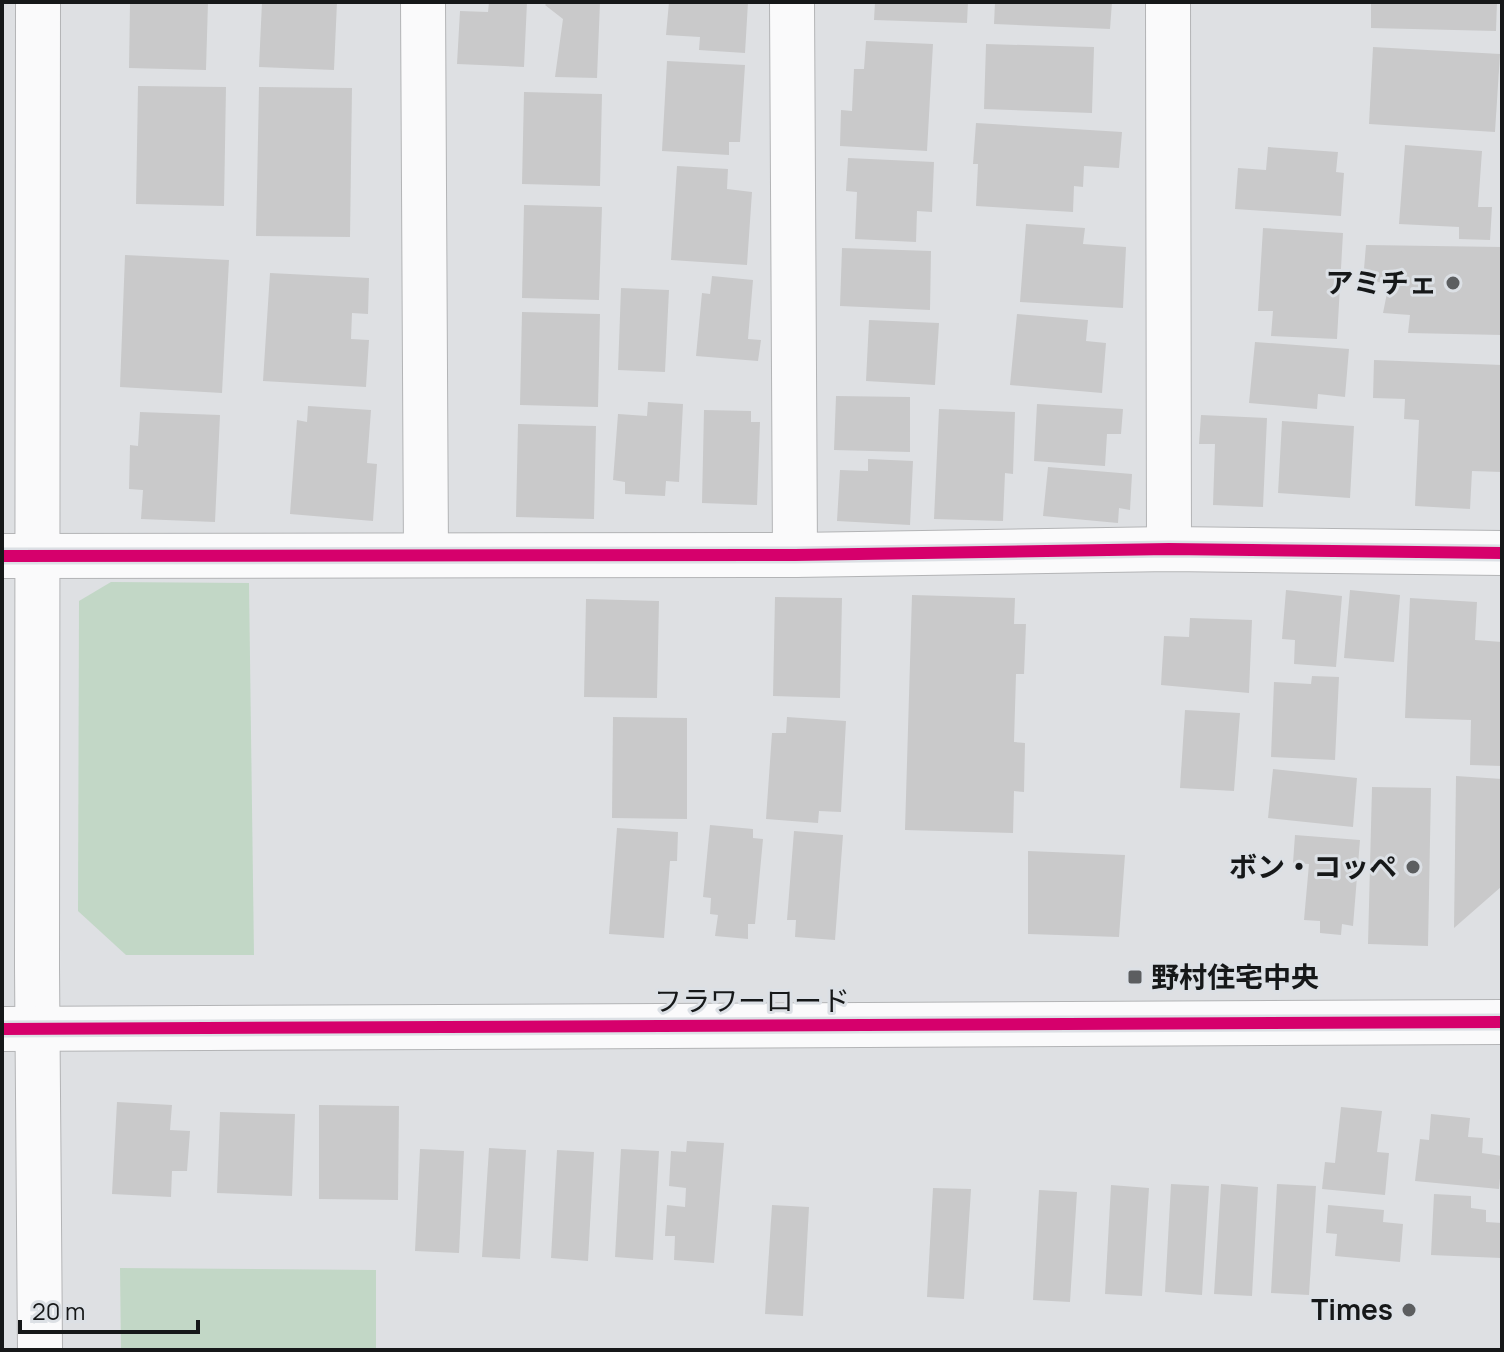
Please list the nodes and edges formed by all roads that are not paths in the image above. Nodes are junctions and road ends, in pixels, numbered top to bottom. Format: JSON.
{"nodes":[{"id":1,"x":38,"y":2,"type":"edge"},
{"id":2,"x":423,"y":2,"type":"edge"},
{"id":3,"x":792,"y":2,"type":"edge"},
{"id":4,"x":1168,"y":2,"type":"edge"},
{"id":5,"x":1169,"y":549,"type":"junction"},
{"id":6,"x":1502,"y":553,"type":"edge"},
{"id":7,"x":426,"y":555,"type":"junction"},
{"id":8,"x":795,"y":555,"type":"junction"},
{"id":9,"x":20,"y":556,"type":"edge"},
{"id":10,"x":1502,"y":1022,"type":"edge"},
{"id":11,"x":20,"y":1028,"type":"edge"},
{"id":12,"x":40,"y":1350,"type":"edge"}],
"edges":[{"from":1,"to":9,"type":"street"},
{"from":2,"to":7,"type":"street"},
{"from":3,"to":8,"type":"street"},
{"from":4,"to":5,"type":"street"},
{"from":5,"to":6,"type":"street"},
{"from":5,"to":8,"type":"street"},
{"from":7,"to":8,"type":"street"},
{"from":7,"to":9,"type":"street"},
{"from":9,"to":11,"type":"street"},
{"from":10,"to":11,"type":"street","name":"フラワーロード"},
{"from":11,"to":12,"type":"street"}]}
